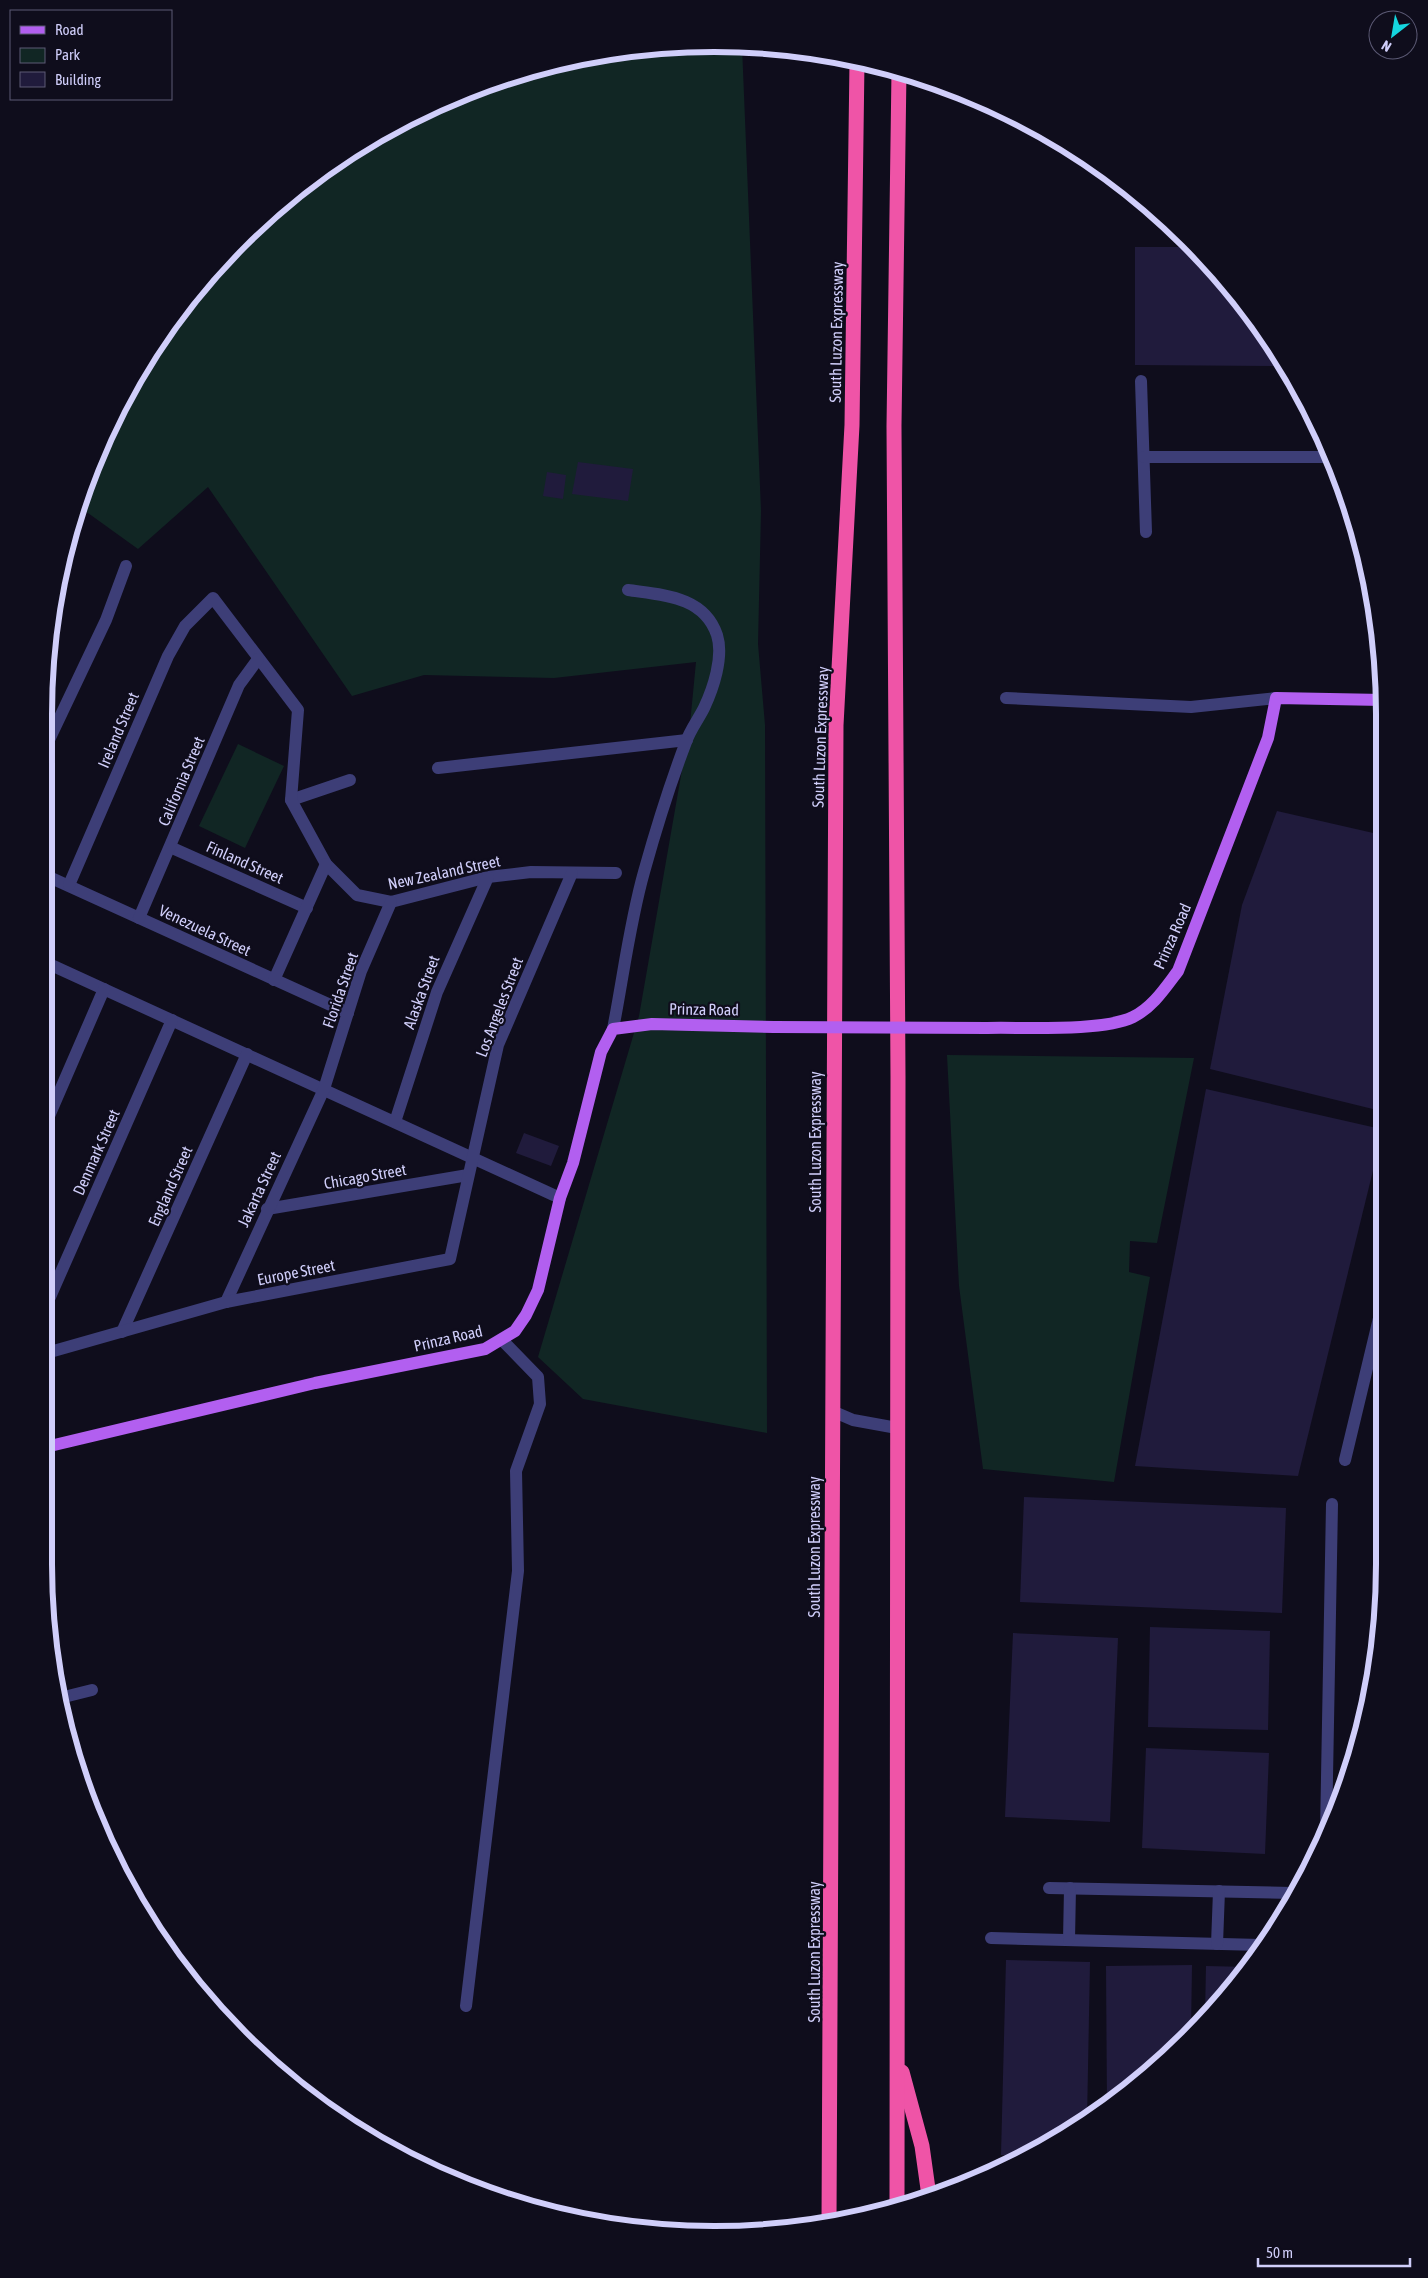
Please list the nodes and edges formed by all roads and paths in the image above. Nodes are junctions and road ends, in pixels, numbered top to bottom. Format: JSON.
{"nodes":[{"id":1,"x":857,"y":68,"type":"edge"},
{"id":2,"x":899,"y":79,"type":"edge"},
{"id":3,"x":1141,"y":381,"type":"dead end"},
{"id":4,"x":1144,"y":457,"type":"junction"},
{"id":5,"x":1323,"y":457,"type":"edge"},
{"id":6,"x":1146,"y":532,"type":"dead end"},
{"id":7,"x":126,"y":566,"type":"dead end"},
{"id":8,"x":628,"y":590,"type":"dead end"},
{"id":9,"x":258,"y":659,"type":"junction"},
{"id":10,"x":1006,"y":698,"type":"dead end"},
{"id":11,"x":1276,"y":698,"type":"junction"},
{"id":12,"x":1375,"y":700,"type":"edge"},
{"id":13,"x":52,"y":736,"type":"edge"},
{"id":14,"x":686,"y":740,"type":"junction"},
{"id":15,"x":438,"y":768,"type":"dead end"},
{"id":16,"x":350,"y":780,"type":"dead end"},
{"id":17,"x":291,"y":800,"type":"junction"},
{"id":18,"x":170,"y":846,"type":"junction"},
{"id":19,"x":326,"y":864,"type":"junction"},
{"id":20,"x":572,"y":873,"type":"junction"},
{"id":21,"x":616,"y":873,"type":"dead end"},
{"id":22,"x":488,"y":877,"type":"junction"},
{"id":23,"x":52,"y":878,"type":"edge"},
{"id":24,"x":69,"y":885,"type":"junction"},
{"id":25,"x":391,"y":902,"type":"junction"},
{"id":26,"x":307,"y":908,"type":"junction"},
{"id":27,"x":139,"y":918,"type":"junction"},
{"id":28,"x":52,"y":965,"type":"edge"},
{"id":29,"x":274,"y":980,"type":"junction"},
{"id":30,"x":104,"y":989,"type":"junction"},
{"id":31,"x":348,"y":1013,"type":"junction"},
{"id":32,"x":172,"y":1020,"type":"junction"},
{"id":33,"x":613,"y":1029,"type":"junction"},
{"id":34,"x":247,"y":1054,"type":"junction"},
{"id":35,"x":324,"y":1090,"type":"junction"},
{"id":36,"x":52,"y":1111,"type":"edge"},
{"id":37,"x":395,"y":1122,"type":"junction"},
{"id":38,"x":472,"y":1157,"type":"junction"},
{"id":39,"x":468,"y":1175,"type":"junction"},
{"id":40,"x":560,"y":1198,"type":"junction"},
{"id":41,"x":267,"y":1209,"type":"junction"},
{"id":42,"x":52,"y":1292,"type":"edge"},
{"id":43,"x":226,"y":1302,"type":"junction"},
{"id":44,"x":1376,"y":1330,"type":"edge"},
{"id":45,"x":122,"y":1332,"type":"junction"},
{"id":46,"x":502,"y":1340,"type":"junction"},
{"id":47,"x":52,"y":1351,"type":"edge"},
{"id":48,"x":832,"y":1411,"type":"junction"},
{"id":49,"x":897,"y":1428,"type":"junction"},
{"id":50,"x":52,"y":1446,"type":"edge"},
{"id":51,"x":1344,"y":1460,"type":"dead end"},
{"id":52,"x":1332,"y":1504,"type":"dead end"},
{"id":53,"x":92,"y":1690,"type":"dead end"},
{"id":54,"x":66,"y":1697,"type":"edge"},
{"id":55,"x":1326,"y":1813,"type":"edge"},
{"id":56,"x":1049,"y":1888,"type":"dead end"},
{"id":57,"x":1070,"y":1888,"type":"junction"},
{"id":58,"x":1219,"y":1891,"type":"junction"},
{"id":59,"x":1288,"y":1893,"type":"edge"},
{"id":60,"x":990,"y":1938,"type":"dead end"},
{"id":61,"x":1069,"y":1940,"type":"junction"},
{"id":62,"x":1217,"y":1944,"type":"junction"},
{"id":63,"x":1255,"y":1945,"type":"edge"},
{"id":64,"x":466,"y":2006,"type":"dead end"},
{"id":65,"x":897,"y":2054,"type":"junction"},
{"id":66,"x":928,"y":2190,"type":"edge"},
{"id":67,"x":897,"y":2199,"type":"edge"},
{"id":68,"x":829,"y":2215,"type":"edge"}],
"edges":[{"from":1,"to":48,"type":"highway","name":"South Luzon Expressway"},
{"from":2,"to":49,"type":"highway"},
{"from":3,"to":4,"type":"street"},
{"from":4,"to":5,"type":"street"},
{"from":4,"to":6,"type":"street"},
{"from":7,"to":13,"type":"street"},
{"from":8,"to":14,"type":"street"},
{"from":9,"to":17,"type":"street"},
{"from":9,"to":18,"type":"street","name":"California Street"},
{"from":9,"to":24,"type":"street","name":"Ireland Street"},
{"from":10,"to":11,"type":"street"},
{"from":11,"to":12,"type":"main road"},
{"from":11,"to":33,"type":"main road","name":"Prinza Road","bridge":true},
{"from":14,"to":15,"type":"street"},
{"from":14,"to":33,"type":"street"},
{"from":16,"to":17,"type":"street"},
{"from":17,"to":19,"type":"street","name":"New Zealand Street"},
{"from":18,"to":26,"type":"street","name":"Finland Street"},
{"from":18,"to":27,"type":"street","name":"California Street"},
{"from":19,"to":25,"type":"street","name":"New Zealand Street"},
{"from":19,"to":26,"type":"street"},
{"from":20,"to":21,"type":"street","name":"New Zealand Street"},
{"from":20,"to":22,"type":"street","name":"New Zealand Street"},
{"from":20,"to":38,"type":"street","name":"Los Angeles Street"},
{"from":22,"to":25,"type":"street","name":"New Zealand Street"},
{"from":22,"to":37,"type":"street","name":"Alaska Street"},
{"from":23,"to":24,"type":"street","name":"Venezuela Street"},
{"from":24,"to":27,"type":"street","name":"Venezuela Street"},
{"from":25,"to":31,"type":"street","name":"Florida Street"},
{"from":26,"to":29,"type":"street"},
{"from":27,"to":29,"type":"street","name":"Venezuela Street"},
{"from":28,"to":30,"type":"street"},
{"from":29,"to":31,"type":"street","name":"Venezuela Street"},
{"from":30,"to":32,"type":"street"},
{"from":30,"to":36,"type":"street"},
{"from":31,"to":35,"type":"street","name":"Florida Street"},
{"from":32,"to":34,"type":"street"},
{"from":32,"to":42,"type":"street","name":"Denmark Street"},
{"from":33,"to":40,"type":"main road","name":"Prinza Road"},
{"from":34,"to":35,"type":"street"},
{"from":34,"to":45,"type":"street","name":"England Street"},
{"from":35,"to":37,"type":"street"},
{"from":35,"to":41,"type":"street","name":"Jakarta Street"},
{"from":37,"to":38,"type":"street"},
{"from":38,"to":39,"type":"street","name":"Europe Street"},
{"from":38,"to":40,"type":"street"},
{"from":39,"to":41,"type":"street","name":"Chicago Street"},
{"from":39,"to":43,"type":"street","name":"Europe Street"},
{"from":40,"to":46,"type":"main road","name":"Prinza Road"},
{"from":41,"to":43,"type":"street","name":"Jakarta Street"},
{"from":43,"to":45,"type":"street","name":"Europe Street"},
{"from":44,"to":51,"type":"street"},
{"from":45,"to":47,"type":"street","name":"Europe Street"},
{"from":46,"to":50,"type":"main road","name":"Prinza Road"},
{"from":46,"to":64,"type":"street"},
{"from":48,"to":49,"type":"street"},
{"from":48,"to":68,"type":"highway","name":"South Luzon Expressway"},
{"from":49,"to":65,"type":"highway"},
{"from":52,"to":55,"type":"street"},
{"from":53,"to":54,"type":"street"},
{"from":56,"to":57,"type":"street"},
{"from":57,"to":58,"type":"street"},
{"from":57,"to":61,"type":"street"},
{"from":58,"to":59,"type":"street"},
{"from":58,"to":62,"type":"street"},
{"from":60,"to":61,"type":"street"},
{"from":61,"to":62,"type":"street"},
{"from":62,"to":63,"type":"street"},
{"from":65,"to":66,"type":"highway"},
{"from":65,"to":67,"type":"highway"}]}
